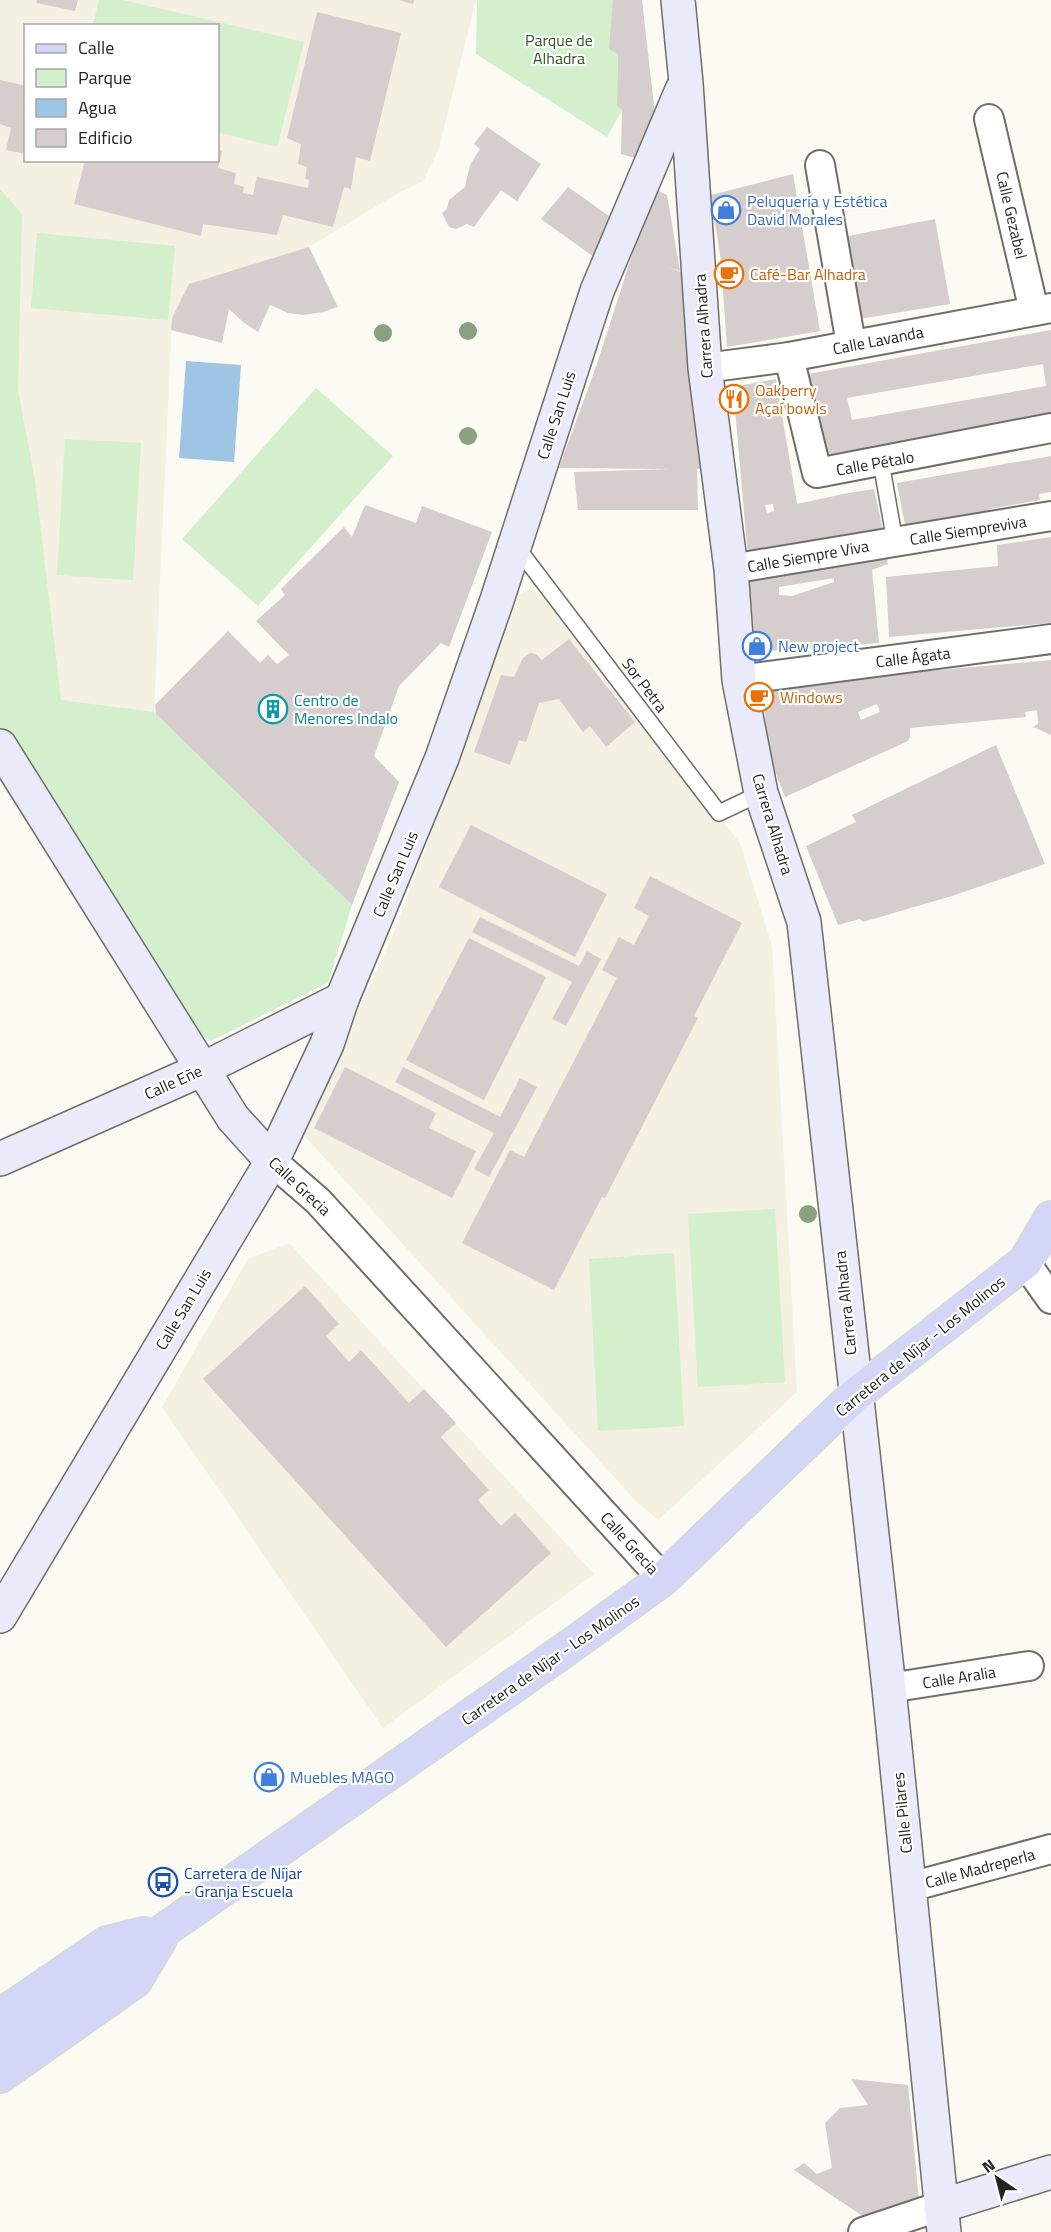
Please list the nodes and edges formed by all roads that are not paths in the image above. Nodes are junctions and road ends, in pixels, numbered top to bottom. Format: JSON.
{"nodes":[{"id":1,"x":678,"y":0,"type":"edge"},
{"id":2,"x":686,"y":83,"type":"junction"},
{"id":3,"x":989,"y":120,"type":"dead end"},
{"id":4,"x":820,"y":165,"type":"dead end"},
{"id":5,"x":1043,"y":309,"type":"edge"},
{"id":6,"x":851,"y":344,"type":"junction"},
{"id":7,"x":789,"y":357,"type":"junction"},
{"id":8,"x":705,"y":368,"type":"junction"},
{"id":9,"x":1051,"y":428,"type":"edge"},
{"id":10,"x":881,"y":462,"type":"junction"},
{"id":11,"x":1051,"y":516,"type":"edge"},
{"id":12,"x":890,"y":542,"type":"junction"},
{"id":13,"x":514,"y":543,"type":"junction"},
{"id":14,"x":731,"y":568,"type":"junction"},
{"id":15,"x":1051,"y":639,"type":"edge"},
{"id":16,"x":740,"y":680,"type":"junction"},
{"id":17,"x":5,"y":765,"type":"edge"},
{"id":18,"x":761,"y":793,"type":"junction"},
{"id":19,"x":342,"y":999,"type":"junction"},
{"id":20,"x":203,"y":1069,"type":"junction"},
{"id":21,"x":0,"y":1159,"type":"edge"},
{"id":22,"x":272,"y":1161,"type":"junction"},
{"id":23,"x":1051,"y":1218,"type":"edge"},
{"id":24,"x":1025,"y":1262,"type":"junction"},
{"id":25,"x":1051,"y":1299,"type":"edge"},
{"id":26,"x":855,"y":1395,"type":"junction"},
{"id":27,"x":663,"y":1580,"type":"junction"},
{"id":28,"x":0,"y":1616,"type":"edge"},
{"id":29,"x":1029,"y":1666,"type":"dead end"},
{"id":30,"x":889,"y":1688,"type":"junction"},
{"id":31,"x":1051,"y":1849,"type":"edge"},
{"id":32,"x":910,"y":1887,"type":"junction"},
{"id":33,"x":166,"y":1929,"type":"junction"},
{"id":34,"x":0,"y":2016,"type":"edge"},
{"id":35,"x":0,"y":2045,"type":"edge"},
{"id":36,"x":0,"y":2076,"type":"edge"},
{"id":37,"x":1051,"y":2172,"type":"edge"},
{"id":38,"x":942,"y":2219,"type":"edge"},
{"id":39,"x":863,"y":2232,"type":"edge"}],
"edges":[{"from":1,"to":2,"type":"street","name":"Carrera Alhadra"},
{"from":2,"to":8,"type":"street","name":"Carrera Alhadra"},
{"from":2,"to":13,"type":"street","name":"Calle San Luis"},
{"from":3,"to":5,"type":"street","name":"Calle Gezabel"},
{"from":4,"to":6,"type":"street"},
{"from":5,"to":6,"type":"street","name":"Calle Lavanda"},
{"from":6,"to":7,"type":"street","name":"Calle Lavanda"},
{"from":7,"to":8,"type":"street","name":"Calle Lavanda"},
{"from":7,"to":10,"type":"street","name":"Calle Pétalo"},
{"from":8,"to":14,"type":"street","name":"Carrera Alhadra"},
{"from":9,"to":10,"type":"street","name":"Calle Pétalo"},
{"from":10,"to":12,"type":"lane"},
{"from":11,"to":12,"type":"street","name":"Calle Siempreviva"},
{"from":12,"to":14,"type":"street","name":"Calle Siempre Viva"},
{"from":13,"to":18,"type":"lane","name":"Sor Petra"},
{"from":13,"to":19,"type":"street","name":"Calle San Luis"},
{"from":14,"to":16,"type":"street","name":"Carrera Alhadra"},
{"from":15,"to":16,"type":"street","name":"Calle Ágata"},
{"from":16,"to":18,"type":"street","name":"Carrera Alhadra"},
{"from":17,"to":20,"type":"street","name":"Calle Grecia"},
{"from":18,"to":26,"type":"street","name":"Carrera Alhadra"},
{"from":19,"to":20,"type":"street","name":"Calle Eñe"},
{"from":19,"to":22,"type":"street","name":"Calle San Luis"},
{"from":20,"to":21,"type":"street","name":"Calle Eñe"},
{"from":20,"to":22,"type":"street","name":"Calle Grecia"},
{"from":22,"to":27,"type":"street","name":"Calle Grecia"},
{"from":22,"to":28,"type":"street","name":"Calle San Luis"},
{"from":23,"to":24,"type":"main road","name":"Carretera de Níjar - Los Molinos"},
{"from":24,"to":25,"type":"street"},
{"from":24,"to":26,"type":"main road","name":"Carretera de Níjar - Los Molinos"},
{"from":26,"to":27,"type":"main road","name":"Carretera de Níjar - Los Molinos"},
{"from":26,"to":30,"type":"street","name":"Calle Pilares"},
{"from":27,"to":33,"type":"main road","name":"Carretera de Níjar - Los Molinos"},
{"from":29,"to":30,"type":"street","name":"Calle Aralia"},
{"from":30,"to":32,"type":"street","name":"Calle Pilares"},
{"from":31,"to":32,"type":"street","name":"Calle Madreperla"},
{"from":32,"to":38,"type":"street","name":"Calle Pilares"},
{"from":33,"to":34,"type":"main road"},
{"from":33,"to":35,"type":"main road","name":"Carretera de Níjar - Los Molinos"},
{"from":33,"to":36,"type":"main road"},
{"from":37,"to":38,"type":"street"},
{"from":38,"to":39,"type":"street"}]}
